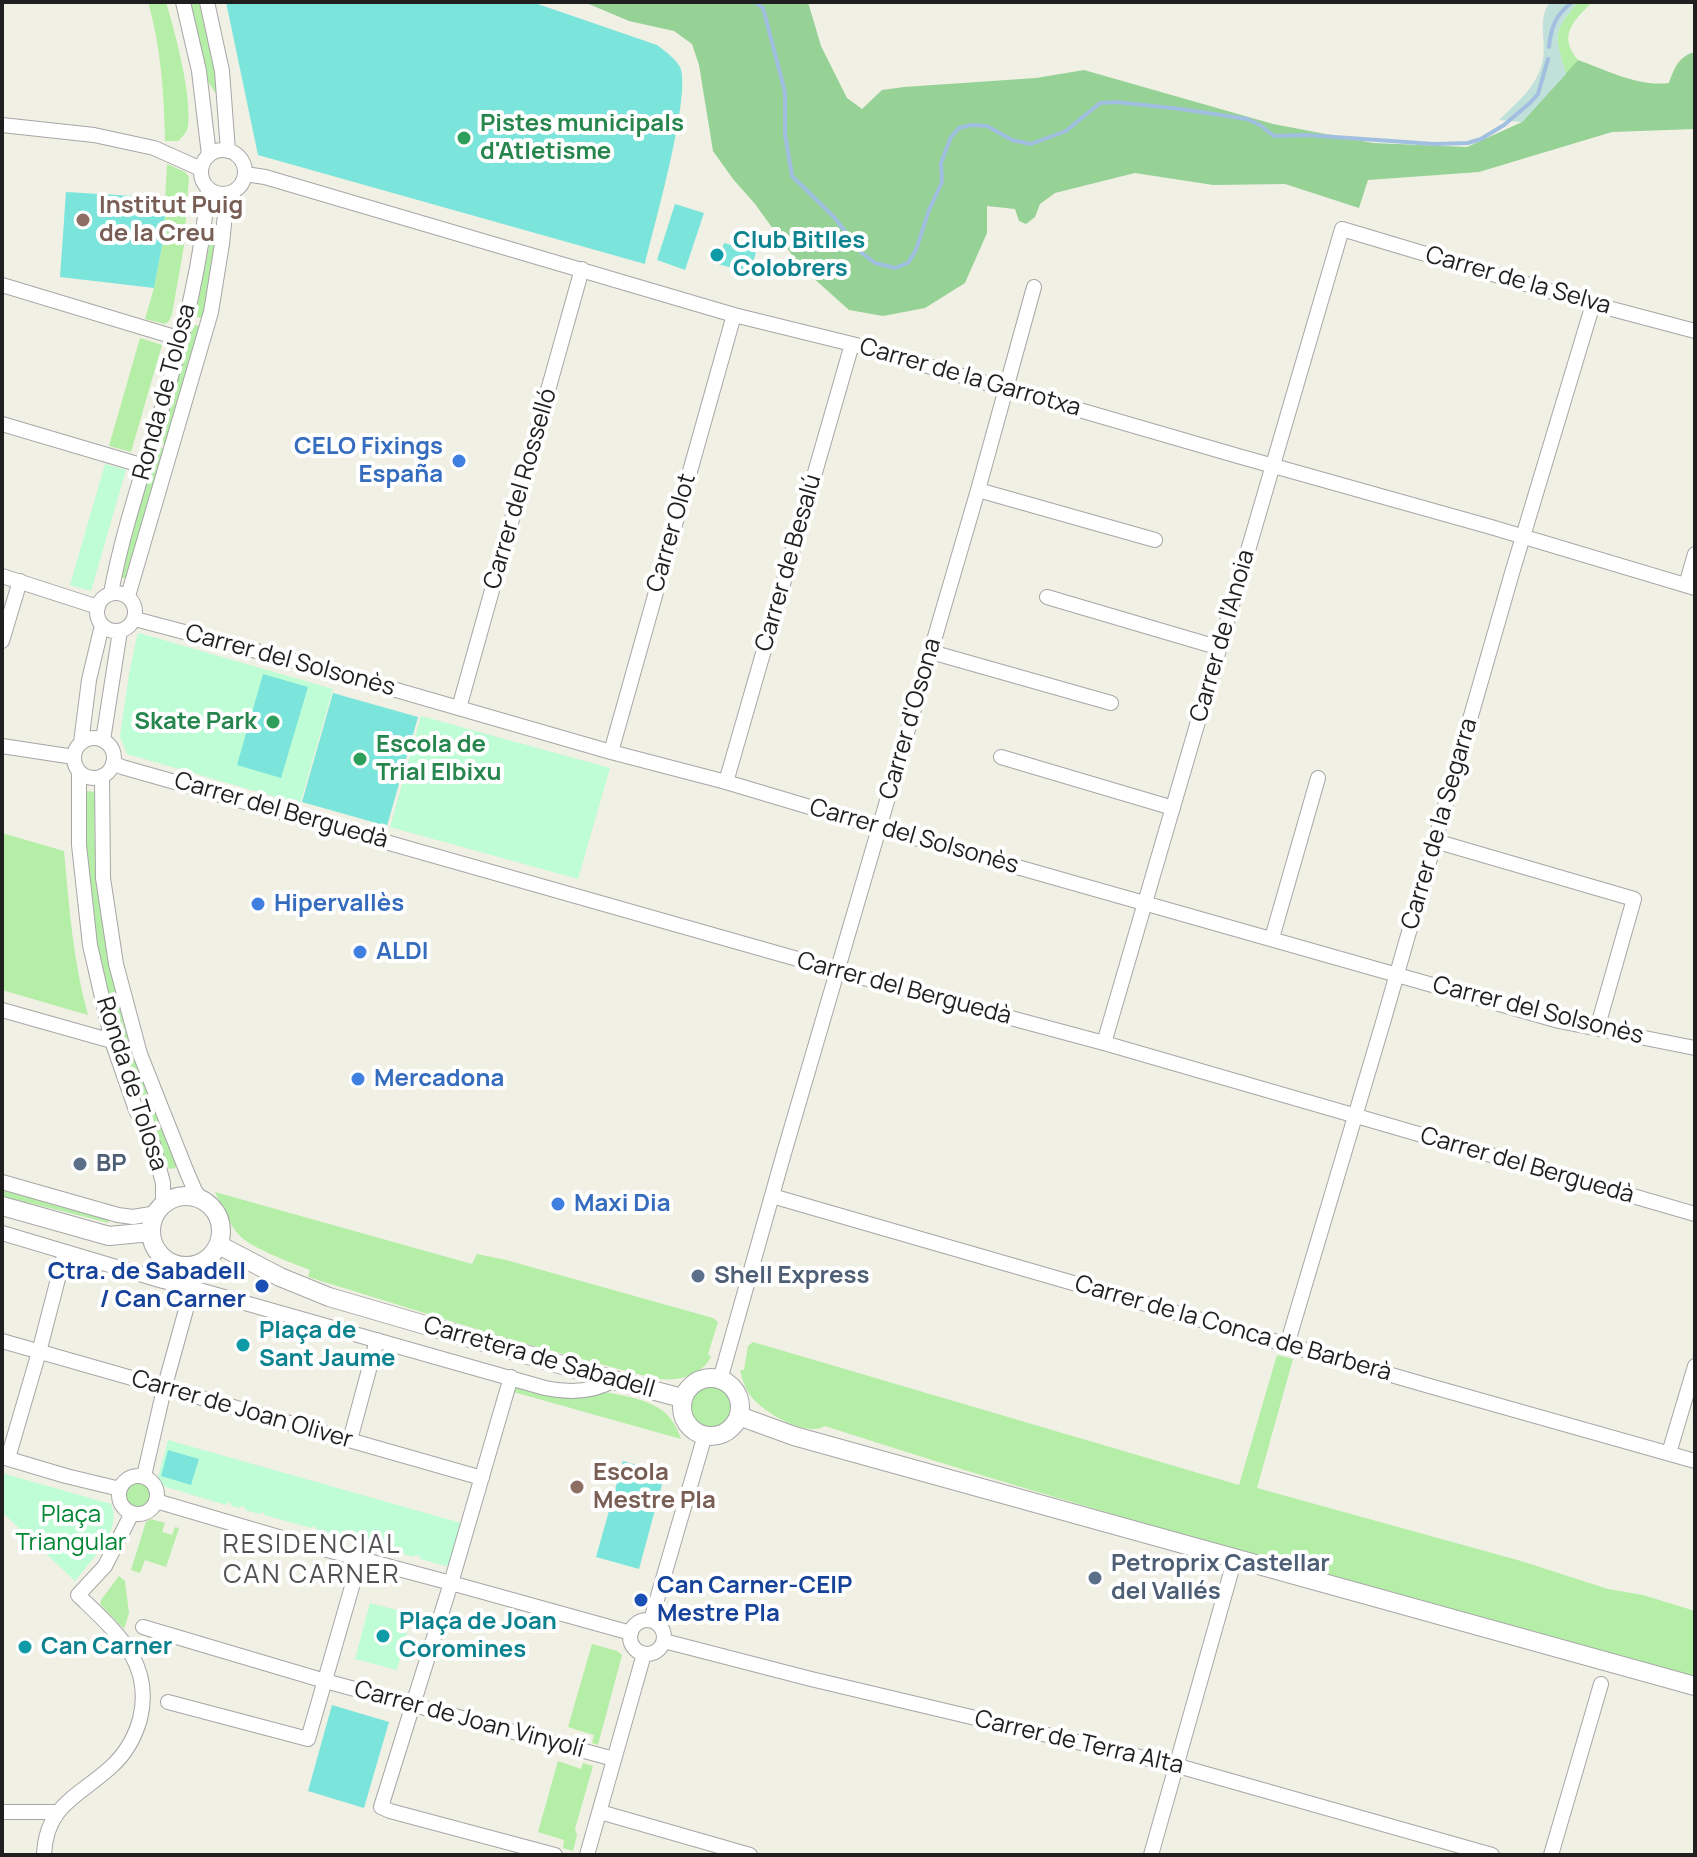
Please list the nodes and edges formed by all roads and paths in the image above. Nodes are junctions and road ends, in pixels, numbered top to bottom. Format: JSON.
{"nodes":[{"id":1,"x":183,"y":2,"type":"edge"},
{"id":2,"x":207,"y":2,"type":"edge"},
{"id":3,"x":2,"y":125,"type":"edge"},
{"id":4,"x":228,"y":151,"type":"junction"},
{"id":5,"x":205,"y":162,"type":"junction"},
{"id":6,"x":245,"y":174,"type":"junction"},
{"id":7,"x":208,"y":188,"type":"junction"},
{"id":8,"x":227,"y":194,"type":"junction"},
{"id":9,"x":1342,"y":229,"type":"joint"},
{"id":10,"x":582,"y":269,"type":"junction"},
{"id":11,"x":2,"y":285,"type":"edge"},
{"id":12,"x":1034,"y":287,"type":"dead end"},
{"id":13,"x":1593,"y":304,"type":"junction"},
{"id":14,"x":734,"y":315,"type":"junction"},
{"id":15,"x":1695,"y":331,"type":"edge"},
{"id":16,"x":181,"y":339,"type":"junction"},
{"id":17,"x":852,"y":344,"type":"junction"},
{"id":18,"x":1006,"y":388,"type":"junction"},
{"id":19,"x":2,"y":424,"type":"edge"},
{"id":20,"x":144,"y":466,"type":"junction"},
{"id":21,"x":1272,"y":466,"type":"junction"},
{"id":22,"x":978,"y":490,"type":"junction"},
{"id":23,"x":1523,"y":536,"type":"junction"},
{"id":24,"x":1155,"y":540,"type":"dead end"},
{"id":25,"x":1695,"y":554,"type":"edge"},
{"id":26,"x":2,"y":576,"type":"edge"},
{"id":27,"x":20,"y":581,"type":"junction"},
{"id":28,"x":1690,"y":586,"type":"edge"},
{"id":29,"x":111,"y":593,"type":"junction"},
{"id":30,"x":128,"y":596,"type":"junction"},
{"id":31,"x":1047,"y":597,"type":"dead end"},
{"id":32,"x":98,"y":607,"type":"junction"},
{"id":33,"x":135,"y":619,"type":"junction"},
{"id":34,"x":102,"y":625,"type":"junction"},
{"id":35,"x":120,"y":631,"type":"junction"},
{"id":36,"x":2,"y":641,"type":"edge"},
{"id":37,"x":1220,"y":648,"type":"junction"},
{"id":38,"x":931,"y":652,"type":"junction"},
{"id":39,"x":1111,"y":703,"type":"dead end"},
{"id":40,"x":459,"y":708,"type":"junction"},
{"id":41,"x":103,"y":740,"type":"junction"},
{"id":42,"x":81,"y":743,"type":"junction"},
{"id":43,"x":2,"y":746,"type":"edge"},
{"id":44,"x":611,"y":752,"type":"junction"},
{"id":45,"x":1001,"y":757,"type":"dead end"},
{"id":46,"x":113,"y":763,"type":"junction"},
{"id":47,"x":76,"y":764,"type":"junction"},
{"id":48,"x":102,"y":776,"type":"junction"},
{"id":49,"x":1318,"y":778,"type":"dead end"},
{"id":50,"x":726,"y":782,"type":"junction"},
{"id":51,"x":1173,"y":808,"type":"junction"},
{"id":52,"x":880,"y":828,"type":"junction"},
{"id":53,"x":1435,"y":841,"type":"junction"},
{"id":54,"x":1145,"y":903,"type":"junction"},
{"id":55,"x":1272,"y":938,"type":"junction"},
{"id":56,"x":838,"y":970,"type":"junction"},
{"id":57,"x":1397,"y":974,"type":"junction"},
{"id":58,"x":2,"y":1010,"type":"edge"},
{"id":59,"x":1597,"y":1029,"type":"junction"},
{"id":60,"x":112,"y":1041,"type":"junction"},
{"id":61,"x":1104,"y":1043,"type":"junction"},
{"id":62,"x":1695,"y":1048,"type":"edge"},
{"id":63,"x":1355,"y":1117,"type":"junction"},
{"id":64,"x":2,"y":1182,"type":"edge"},
{"id":65,"x":772,"y":1196,"type":"junction"},
{"id":66,"x":202,"y":1200,"type":"junction"},
{"id":67,"x":2,"y":1206,"type":"edge"},
{"id":68,"x":160,"y":1209,"type":"junction"},
{"id":69,"x":1695,"y":1214,"type":"edge"},
{"id":70,"x":151,"y":1232,"type":"junction"},
{"id":71,"x":2,"y":1233,"type":"edge"},
{"id":72,"x":219,"y":1245,"type":"junction"},
{"id":73,"x":65,"y":1252,"type":"junction"},
{"id":74,"x":192,"y":1288,"type":"junction"},
{"id":75,"x":377,"y":1340,"type":"junction"},
{"id":76,"x":2,"y":1341,"type":"edge"},
{"id":77,"x":1287,"y":1345,"type":"junction"},
{"id":78,"x":39,"y":1352,"type":"junction"},
{"id":79,"x":1695,"y":1366,"type":"edge"},
{"id":80,"x":511,"y":1377,"type":"junction"},
{"id":81,"x":614,"y":1380,"type":"junction"},
{"id":82,"x":720,"y":1380,"type":"junction"},
{"id":83,"x":164,"y":1389,"type":"junction"},
{"id":84,"x":682,"y":1398,"type":"junction"},
{"id":85,"x":739,"y":1416,"type":"junction"},
{"id":86,"x":705,"y":1435,"type":"junction"},
{"id":87,"x":350,"y":1440,"type":"junction"},
{"id":88,"x":1669,"y":1453,"type":"junction"},
{"id":89,"x":5,"y":1458,"type":"edge"},
{"id":90,"x":1695,"y":1461,"type":"edge"},
{"id":91,"x":144,"y":1476,"type":"junction"},
{"id":92,"x":482,"y":1478,"type":"junction"},
{"id":93,"x":120,"y":1489,"type":"junction"},
{"id":94,"x":156,"y":1501,"type":"junction"},
{"id":95,"x":130,"y":1512,"type":"junction"},
{"id":96,"x":1235,"y":1558,"type":"junction"},
{"id":97,"x":360,"y":1559,"type":"junction"},
{"id":98,"x":451,"y":1583,"type":"junction"},
{"id":99,"x":651,"y":1620,"type":"junction"},
{"id":100,"x":143,"y":1627,"type":"dead end"},
{"id":101,"x":631,"y":1633,"type":"junction"},
{"id":102,"x":664,"y":1641,"type":"junction"},
{"id":103,"x":644,"y":1654,"type":"junction"},
{"id":104,"x":325,"y":1681,"type":"junction"},
{"id":105,"x":1601,"y":1684,"type":"dead end"},
{"id":106,"x":1695,"y":1686,"type":"edge"},
{"id":107,"x":168,"y":1702,"type":"dead end"},
{"id":108,"x":413,"y":1705,"type":"junction"},
{"id":109,"x":614,"y":1759,"type":"junction"},
{"id":110,"x":1178,"y":1766,"type":"junction"},
{"id":111,"x":2,"y":1812,"type":"edge"},
{"id":112,"x":57,"y":1812,"type":"junction"},
{"id":113,"x":600,"y":1812,"type":"junction"},
{"id":114,"x":44,"y":1855,"type":"edge"},
{"id":115,"x":555,"y":1855,"type":"edge"},
{"id":116,"x":587,"y":1855,"type":"edge"},
{"id":117,"x":750,"y":1855,"type":"edge"},
{"id":118,"x":1151,"y":1855,"type":"edge"},
{"id":119,"x":1492,"y":1855,"type":"edge"},
{"id":120,"x":1551,"y":1855,"type":"edge"}],
"edges":[{"from":1,"to":5,"type":"street"},
{"from":2,"to":4,"type":"street"},
{"from":3,"to":5,"type":"street"},
{"from":4,"to":5,"type":"street"},
{"from":4,"to":6,"type":"street"},
{"from":5,"to":7,"type":"street"},
{"from":6,"to":8,"type":"street"},
{"from":6,"to":10,"type":"street","name":"Carrer de la Garrotxa"},
{"from":7,"to":8,"type":"street"},
{"from":7,"to":16,"type":"street","name":"Ronda de Tolosa"},
{"from":8,"to":30,"type":"street","name":"Ronda de Tolosa"},
{"from":9,"to":13,"type":"street","name":"Carrer de la Selva"},
{"from":9,"to":21,"type":"street","name":"Carrer de l'Anoia"},
{"from":10,"to":14,"type":"street","name":"Carrer de la Garrotxa"},
{"from":10,"to":40,"type":"street","name":"Carrer del Rosselló"},
{"from":11,"to":16,"type":"street"},
{"from":12,"to":18,"type":"street","name":"Carrer d'Osona"},
{"from":13,"to":15,"type":"street","name":"Carrer de la Selva"},
{"from":13,"to":23,"type":"street","name":"Carrer de la Segarra"},
{"from":14,"to":17,"type":"street","name":"Carrer de la Garrotxa"},
{"from":14,"to":44,"type":"street","name":"Carrer Olot"},
{"from":16,"to":20,"type":"street","name":"Ronda de Tolosa"},
{"from":17,"to":18,"type":"street","name":"Carrer de la Garrotxa"},
{"from":17,"to":50,"type":"street","name":"Carrer de Besalú"},
{"from":18,"to":21,"type":"street","name":"Carrer de la Garrotxa"},
{"from":18,"to":22,"type":"street","name":"Carrer d'Osona"},
{"from":19,"to":20,"type":"street"},
{"from":20,"to":29,"type":"street","name":"Ronda de Tolosa"},
{"from":21,"to":23,"type":"street","name":"Carrer de la Garrotxa"},
{"from":21,"to":37,"type":"street","name":"Carrer de l'Anoia"},
{"from":22,"to":24,"type":"street"},
{"from":22,"to":38,"type":"street","name":"Carrer d'Osona"},
{"from":23,"to":28,"type":"street","name":"Carrer de la Garrotxa"},
{"from":23,"to":53,"type":"street","name":"Carrer de la Segarra"},
{"from":25,"to":28,"type":"street"},
{"from":26,"to":27,"type":"street"},
{"from":27,"to":32,"type":"street"},
{"from":27,"to":36,"type":"street"},
{"from":29,"to":30,"type":"street"},
{"from":29,"to":32,"type":"street"},
{"from":30,"to":33,"type":"street"},
{"from":31,"to":37,"type":"street"},
{"from":32,"to":34,"type":"street"},
{"from":33,"to":35,"type":"street"},
{"from":33,"to":40,"type":"street","name":"Carrer del Solsonès"},
{"from":34,"to":35,"type":"street"},
{"from":34,"to":42,"type":"street"},
{"from":35,"to":41,"type":"street"},
{"from":37,"to":51,"type":"street","name":"Carrer de l'Anoia"},
{"from":38,"to":39,"type":"street"},
{"from":38,"to":52,"type":"street","name":"Carrer d'Osona"},
{"from":40,"to":44,"type":"street","name":"Carrer del Solsonès"},
{"from":41,"to":42,"type":"street"},
{"from":41,"to":46,"type":"street"},
{"from":42,"to":47,"type":"street"},
{"from":43,"to":47,"type":"street"},
{"from":44,"to":50,"type":"street","name":"Carrer del Solsonès"},
{"from":45,"to":51,"type":"street"},
{"from":46,"to":48,"type":"street"},
{"from":46,"to":56,"type":"street","name":"Carrer del Berguedà"},
{"from":47,"to":48,"type":"street"},
{"from":47,"to":60,"type":"street","name":"Ronda de Tolosa"},
{"from":48,"to":66,"type":"street","name":"Ronda de Tolosa"},
{"from":49,"to":55,"type":"street"},
{"from":50,"to":52,"type":"street","name":"Carrer del Solsonès"},
{"from":51,"to":54,"type":"street","name":"Carrer de l'Anoia"},
{"from":52,"to":54,"type":"street","name":"Carrer del Solsonès"},
{"from":52,"to":56,"type":"street","name":"Carrer d'Osona"},
{"from":53,"to":57,"type":"street","name":"Carrer de la Segarra"},
{"from":53,"to":59,"type":"street"},
{"from":54,"to":55,"type":"street","name":"Carrer del Solsonès"},
{"from":54,"to":61,"type":"street","name":"Carrer de l'Anoia"},
{"from":55,"to":57,"type":"street","name":"Carrer del Solsonès"},
{"from":56,"to":61,"type":"street","name":"Carrer del Berguedà"},
{"from":56,"to":65,"type":"street","name":"Carrer d'Osona"},
{"from":57,"to":59,"type":"street","name":"Carrer del Solsonès"},
{"from":57,"to":63,"type":"street","name":"Carrer de la Segarra"},
{"from":58,"to":60,"type":"street"},
{"from":59,"to":62,"type":"street","name":"Carrer del Solsonès"},
{"from":60,"to":68,"type":"street","name":"Ronda de Tolosa"},
{"from":61,"to":63,"type":"street","name":"Carrer del Berguedà"},
{"from":63,"to":69,"type":"street","name":"Carrer del Berguedà"},
{"from":63,"to":77,"type":"street","name":"Carrer de la Segarra"},
{"from":64,"to":68,"type":"street"},
{"from":65,"to":77,"type":"street","name":"Carrer de la Conca de Barberà"},
{"from":65,"to":82,"type":"street","name":"Carrer d'Osona"},
{"from":66,"to":68,"type":"street"},
{"from":66,"to":72,"type":"street"},
{"from":67,"to":70,"type":"street"},
{"from":68,"to":70,"type":"street"},
{"from":70,"to":72,"type":"street"},
{"from":71,"to":73,"type":"street"},
{"from":72,"to":81,"type":"street","name":"Carretera de Sabadell"},
{"from":73,"to":74,"type":"street"},
{"from":73,"to":78,"type":"street"},
{"from":74,"to":75,"type":"street"},
{"from":74,"to":83,"type":"street"},
{"from":75,"to":80,"type":"street"},
{"from":75,"to":87,"type":"street"},
{"from":76,"to":78,"type":"street","name":"Carrer de Joan Oliver"},
{"from":77,"to":88,"type":"street","name":"Carrer de la Conca de Barberà"},
{"from":78,"to":83,"type":"street","name":"Carrer de Joan Oliver"},
{"from":78,"to":89,"type":"street"},
{"from":79,"to":88,"type":"street"},
{"from":80,"to":81,"type":"street"},
{"from":80,"to":92,"type":"street"},
{"from":81,"to":84,"type":"street","name":"Carretera de Sabadell"},
{"from":82,"to":84,"type":"street"},
{"from":82,"to":85,"type":"street"},
{"from":83,"to":87,"type":"street","name":"Carrer de Joan Oliver"},
{"from":83,"to":91,"type":"street"},
{"from":84,"to":86,"type":"street"},
{"from":85,"to":86,"type":"street"},
{"from":85,"to":96,"type":"street"},
{"from":86,"to":99,"type":"street"},
{"from":87,"to":92,"type":"street","name":"Carrer de Joan Oliver"},
{"from":88,"to":90,"type":"street","name":"Carrer de la Conca de Barberà"},
{"from":89,"to":93,"type":"street"},
{"from":91,"to":93,"type":"street"},
{"from":91,"to":94,"type":"street"},
{"from":92,"to":98,"type":"street"},
{"from":93,"to":95,"type":"street"},
{"from":94,"to":95,"type":"street"},
{"from":94,"to":97,"type":"street"},
{"from":95,"to":112,"type":"street"},
{"from":96,"to":106,"type":"street"},
{"from":96,"to":110,"type":"street"},
{"from":97,"to":98,"type":"street"},
{"from":97,"to":104,"type":"street"},
{"from":98,"to":101,"type":"street"},
{"from":98,"to":108,"type":"street"},
{"from":99,"to":101,"type":"street"},
{"from":99,"to":102,"type":"street"},
{"from":100,"to":104,"type":"street","name":"Carrer de Joan Vinyolí"},
{"from":101,"to":103,"type":"street"},
{"from":102,"to":103,"type":"street"},
{"from":102,"to":110,"type":"street","name":"Carrer de Terra Alta"},
{"from":103,"to":109,"type":"street"},
{"from":104,"to":107,"type":"street"},
{"from":104,"to":108,"type":"street","name":"Carrer de Joan Vinyolí"},
{"from":105,"to":120,"type":"street"},
{"from":108,"to":109,"type":"street","name":"Carrer de Joan Vinyolí"},
{"from":108,"to":115,"type":"street"},
{"from":109,"to":113,"type":"street"},
{"from":110,"to":118,"type":"street"},
{"from":110,"to":119,"type":"street","name":"Carrer de Terra Alta"},
{"from":111,"to":112,"type":"street"},
{"from":112,"to":114,"type":"street"},
{"from":113,"to":116,"type":"street"},
{"from":113,"to":117,"type":"street"}]}
